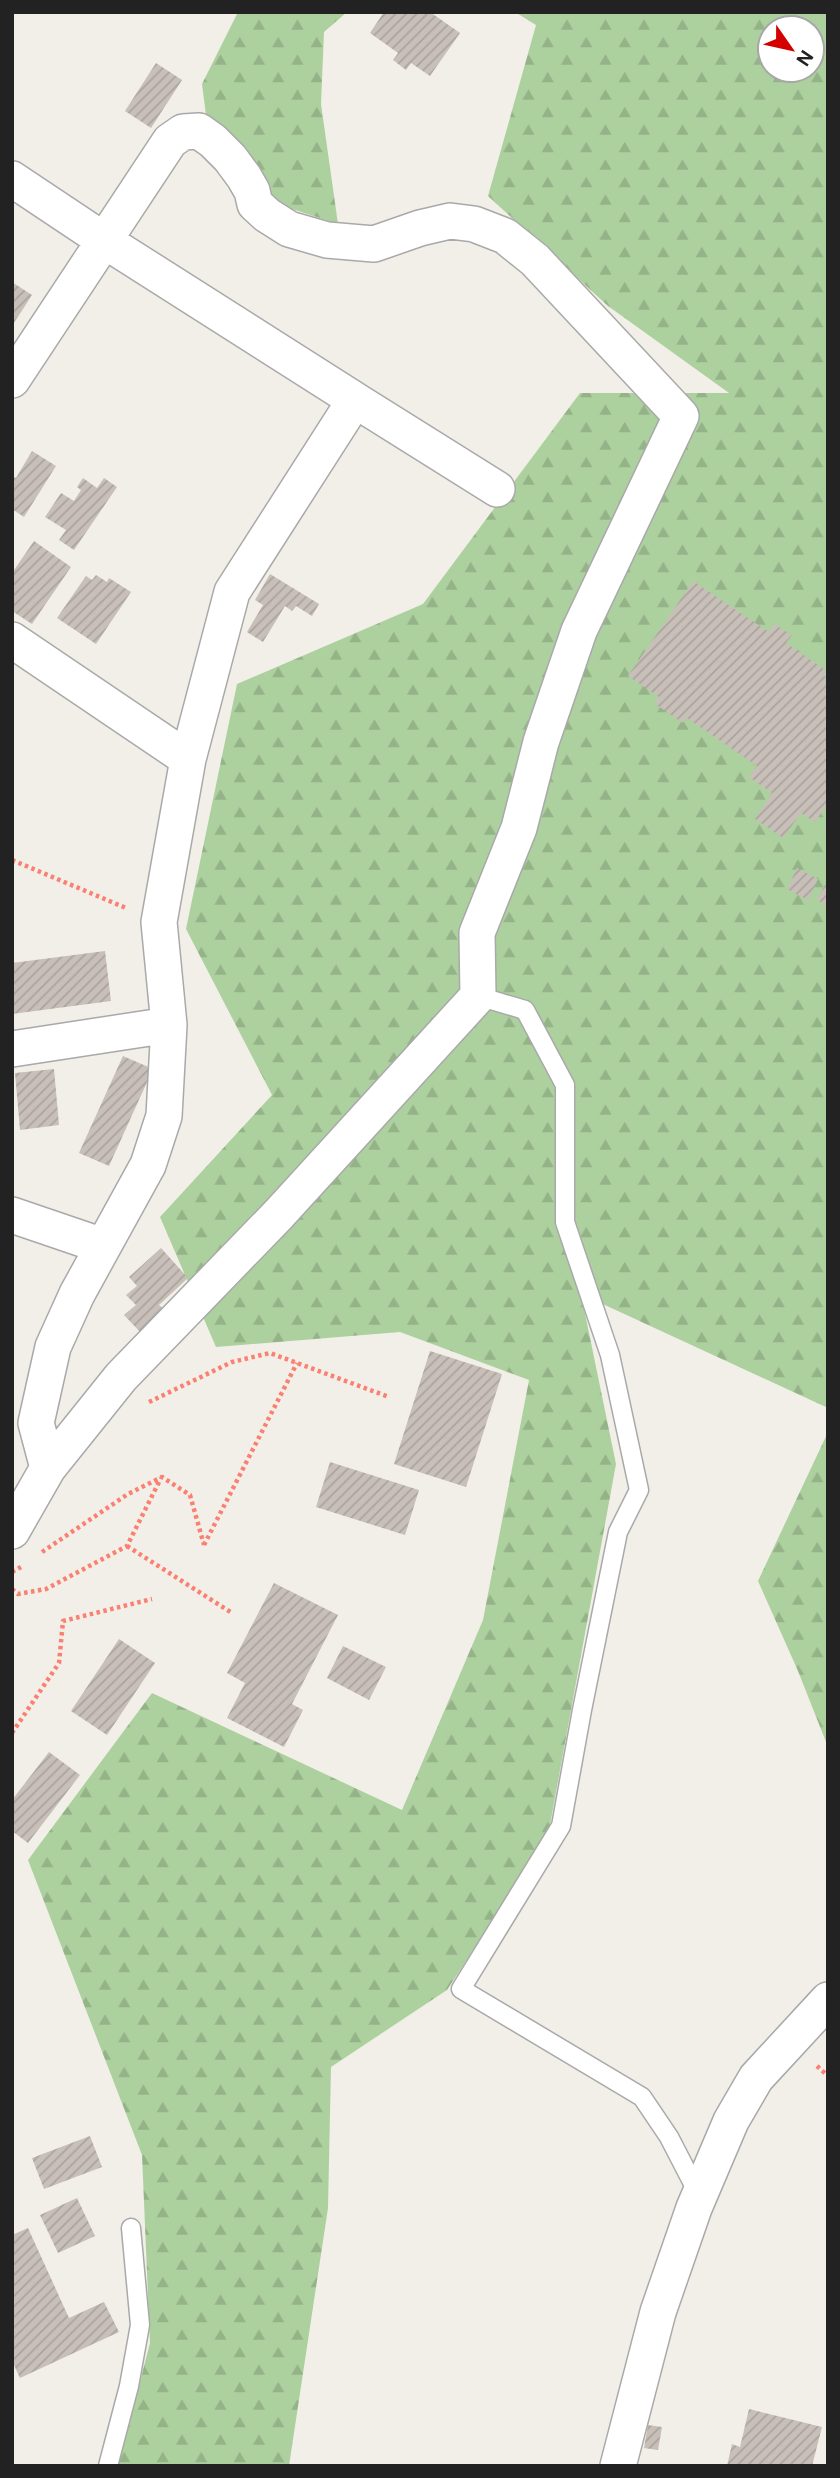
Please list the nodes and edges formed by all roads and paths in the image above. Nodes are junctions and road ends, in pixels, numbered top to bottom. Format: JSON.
{"nodes":[{"id":1,"x":12,"y":179,"type":"edge"},
{"id":2,"x":105,"y":241,"type":"junction"},
{"id":3,"x":12,"y":380,"type":"edge"},
{"id":4,"x":355,"y":400,"type":"junction"},
{"id":5,"x":497,"y":489,"type":"dead end"},
{"id":6,"x":12,"y":640,"type":"edge"},
{"id":7,"x":188,"y":759,"type":"junction"},
{"id":8,"x":12,"y":860,"type":"edge"},
{"id":9,"x":159,"y":922,"type":"junction"},
{"id":10,"x":478,"y":996,"type":"junction"},
{"id":11,"x":169,"y":1025,"type":"junction"},
{"id":12,"x":12,"y":1049,"type":"edge"},
{"id":13,"x":12,"y":1215,"type":"edge"},
{"id":14,"x":103,"y":1246,"type":"junction"},
{"id":15,"x":297,"y":1363,"type":"junction"},
{"id":16,"x":389,"y":1397,"type":"dead end"},
{"id":17,"x":143,"y":1405,"type":"dead end"},
{"id":18,"x":48,"y":1468,"type":"junction"},
{"id":19,"x":162,"y":1477,"type":"junction"},
{"id":20,"x":12,"y":1531,"type":"edge"},
{"id":21,"x":127,"y":1546,"type":"junction"},
{"id":22,"x":35,"y":1557,"type":"dead end"},
{"id":23,"x":24,"y":1565,"type":"dead end"},
{"id":24,"x":12,"y":1572,"type":"edge"},
{"id":25,"x":12,"y":1589,"type":"edge"},
{"id":26,"x":152,"y":1599,"type":"dead end"},
{"id":27,"x":232,"y":1613,"type":"dead end"},
{"id":28,"x":12,"y":1733,"type":"edge"},
{"id":29,"x":828,"y":2000,"type":"edge"},
{"id":30,"x":699,"y":2195,"type":"junction"},
{"id":31,"x":131,"y":2228,"type":"dead end"},
{"id":32,"x":108,"y":2466,"type":"edge"},
{"id":33,"x":618,"y":2466,"type":"edge"}],
"edges":[{"from":1,"to":2,"type":"street"},
{"from":2,"to":3,"type":"street"},
{"from":2,"to":4,"type":"street"},
{"from":2,"to":10,"type":"street"},
{"from":4,"to":5,"type":"street"},
{"from":4,"to":7,"type":"street"},
{"from":6,"to":7,"type":"street"},
{"from":7,"to":9,"type":"street"},
{"from":8,"to":9,"type":"path"},
{"from":9,"to":11,"type":"street"},
{"from":10,"to":18,"type":"street"},
{"from":10,"to":30,"type":"lane"},
{"from":11,"to":12,"type":"street"},
{"from":11,"to":14,"type":"street"},
{"from":13,"to":14,"type":"street"},
{"from":14,"to":18,"type":"street"},
{"from":15,"to":16,"type":"path"},
{"from":15,"to":17,"type":"path"},
{"from":15,"to":19,"type":"path"},
{"from":18,"to":20,"type":"street"},
{"from":19,"to":21,"type":"path"},
{"from":19,"to":22,"type":"path"},
{"from":21,"to":25,"type":"path"},
{"from":21,"to":27,"type":"path"},
{"from":23,"to":24,"type":"path"},
{"from":26,"to":28,"type":"path"},
{"from":29,"to":30,"type":"street"},
{"from":30,"to":33,"type":"street"},
{"from":31,"to":32,"type":"lane"}]}
